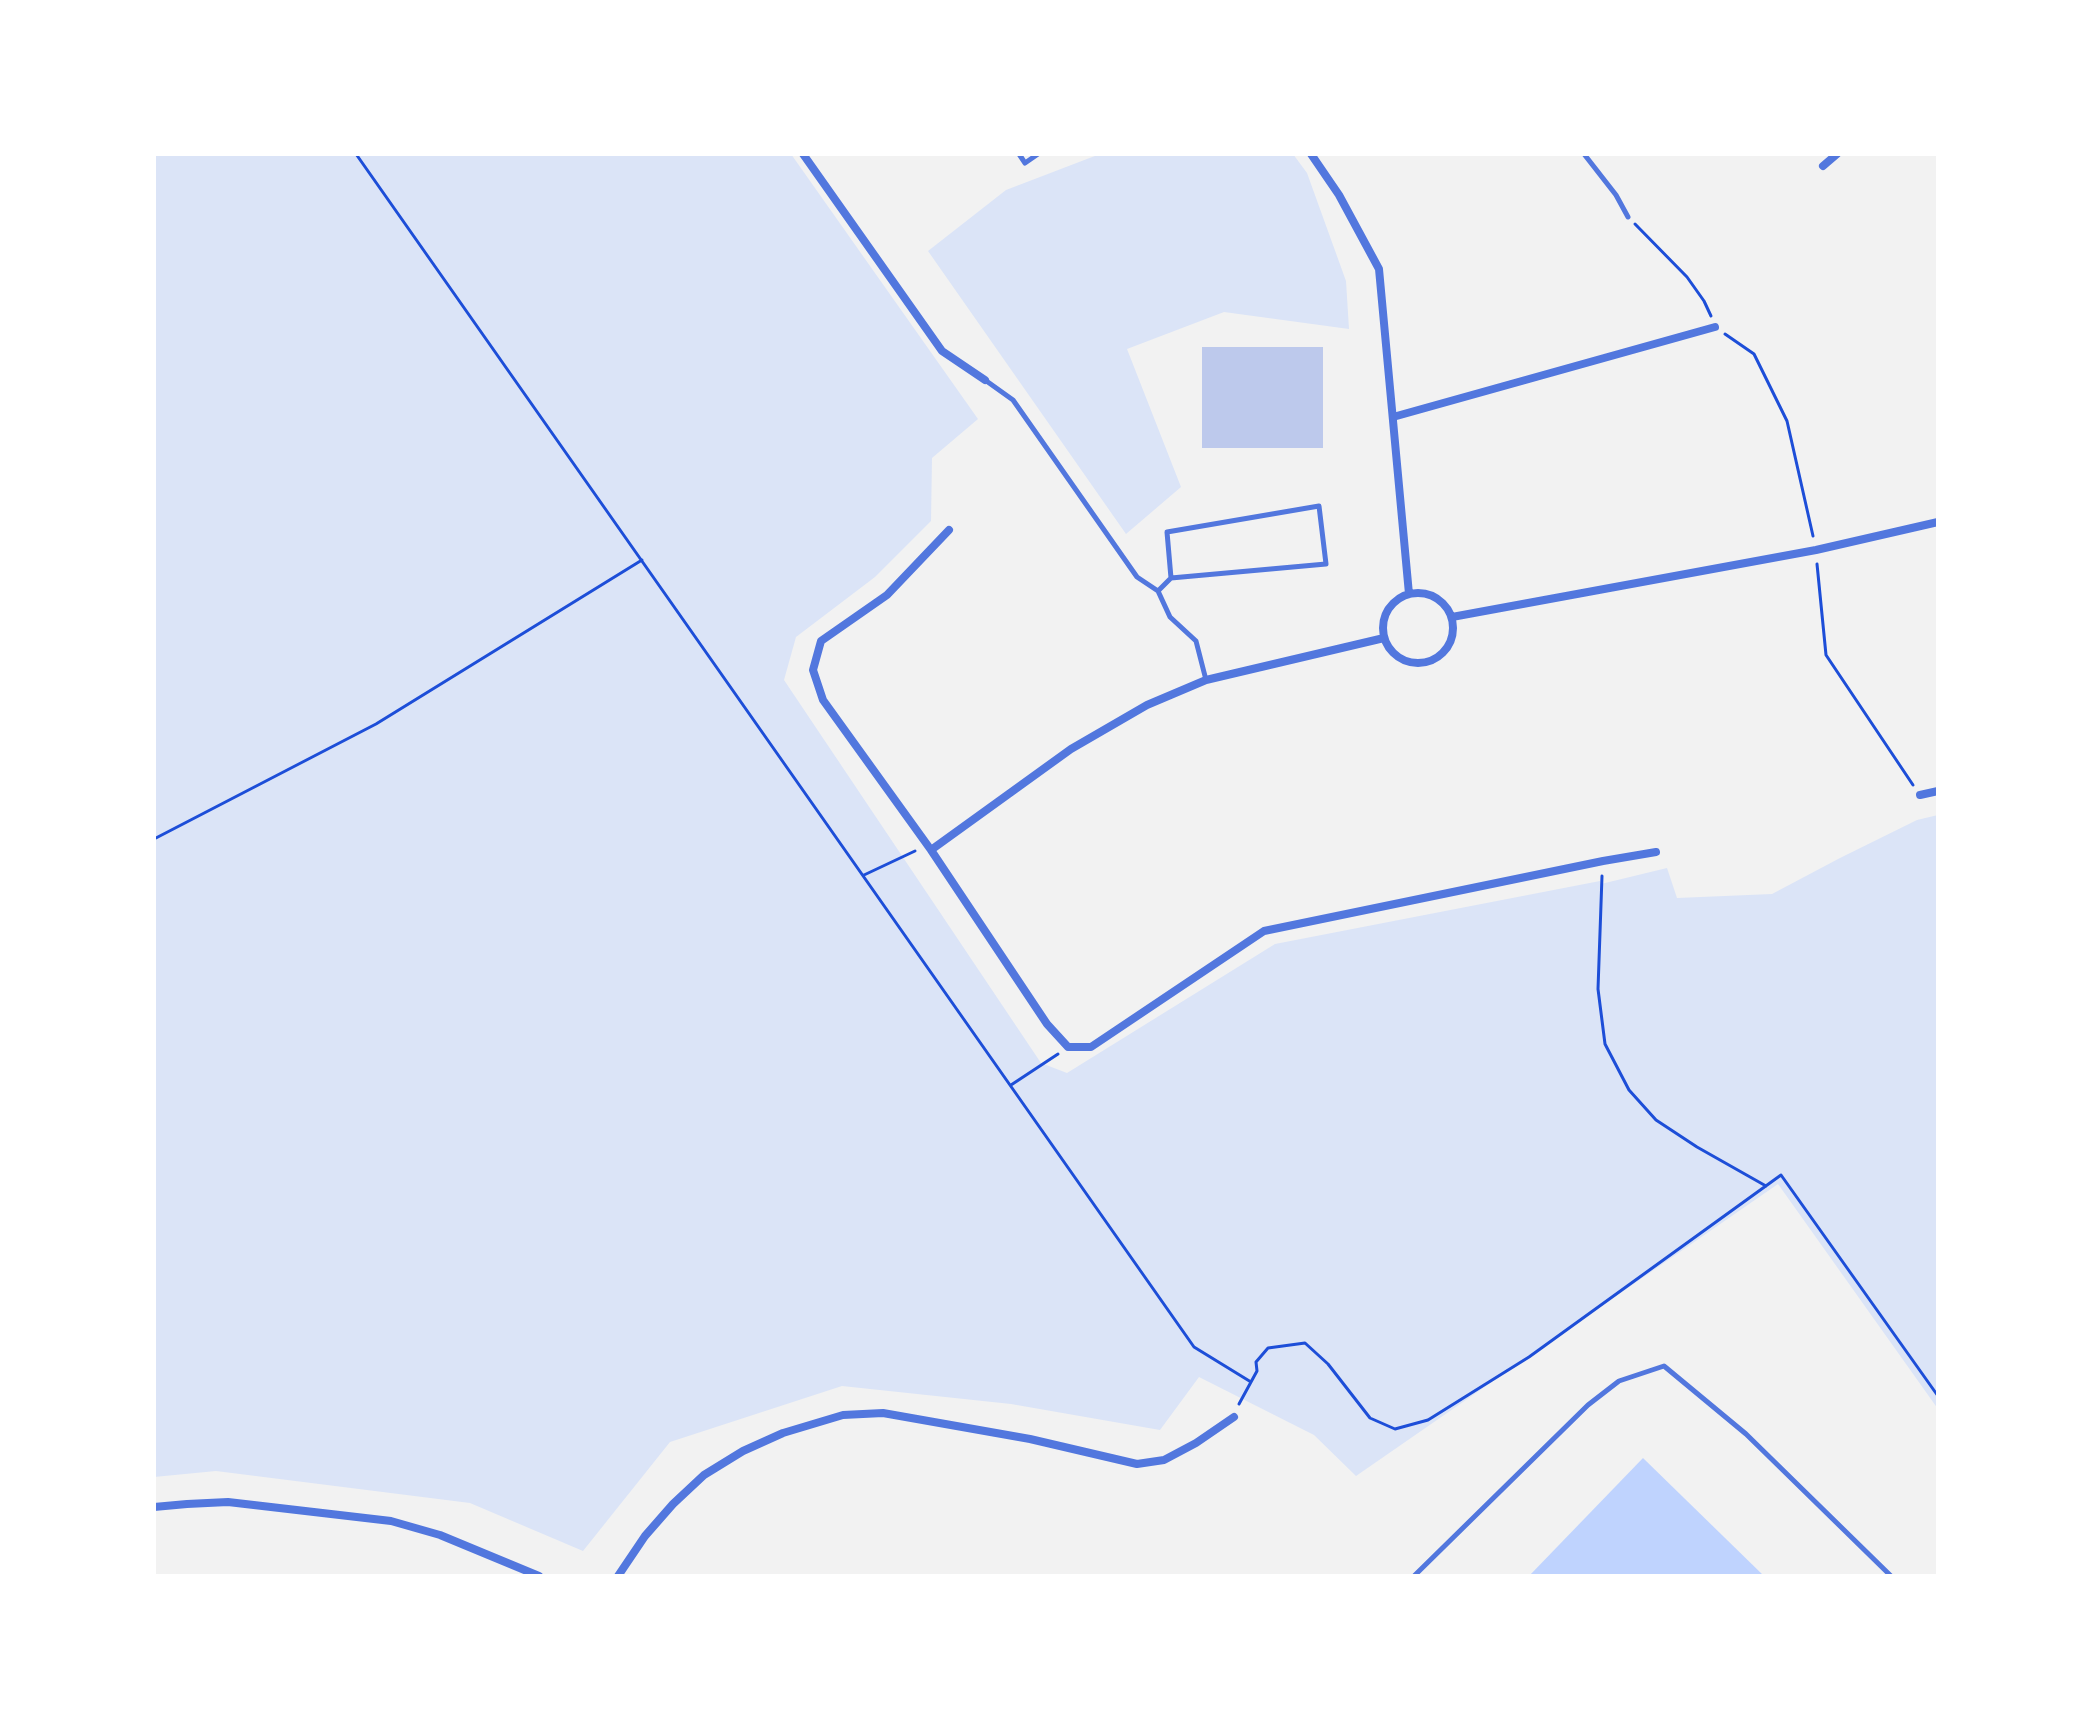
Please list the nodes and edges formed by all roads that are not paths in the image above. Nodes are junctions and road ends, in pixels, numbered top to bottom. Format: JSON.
{"nodes":[{"id":1,"x":803,"y":154,"type":"edge"},
{"id":2,"x":1019,"y":154,"type":"edge"},
{"id":3,"x":1038,"y":154,"type":"edge"},
{"id":4,"x":1311,"y":154,"type":"edge"},
{"id":5,"x":1584,"y":154,"type":"edge"},
{"id":6,"x":1837,"y":154,"type":"edge"},
{"id":7,"x":1823,"y":166,"type":"dead end"},
{"id":8,"x":1628,"y":217,"type":"road end"},
{"id":9,"x":1715,"y":327,"type":"road end"},
{"id":10,"x":985,"y":380,"type":"joint"},
{"id":11,"x":1393,"y":417,"type":"junction"},
{"id":12,"x":1938,"y":522,"type":"edge"},
{"id":13,"x":949,"y":530,"type":"dead end"},
{"id":14,"x":1171,"y":578,"type":"junction"},
{"id":15,"x":1158,"y":591,"type":"junction"},
{"id":16,"x":1409,"y":594,"type":"junction"},
{"id":17,"x":1452,"y":617,"type":"junction"},
{"id":18,"x":1384,"y":638,"type":"junction"},
{"id":19,"x":1206,"y":680,"type":"junction"},
{"id":20,"x":1938,"y":791,"type":"edge"},
{"id":21,"x":1920,"y":795,"type":"road end"},
{"id":22,"x":931,"y":850,"type":"junction"},
{"id":23,"x":1656,"y":852,"type":"dead end"},
{"id":24,"x":1234,"y":1417,"type":"road end"},
{"id":25,"x":154,"y":1507,"type":"edge"},
{"id":26,"x":539,"y":1576,"type":"edge"},
{"id":27,"x":618,"y":1576,"type":"edge"},
{"id":28,"x":1414,"y":1576,"type":"edge"},
{"id":29,"x":1891,"y":1576,"type":"edge"}],
"edges":[{"from":1,"to":10,"type":"street"},
{"from":2,"to":3,"type":"lane"},
{"from":4,"to":11,"type":"street"},
{"from":5,"to":8,"type":"lane"},
{"from":6,"to":7,"type":"street"},
{"from":9,"to":11,"type":"street"},
{"from":10,"to":15,"type":"lane"},
{"from":11,"to":16,"type":"street"},
{"from":12,"to":17,"type":"street"},
{"from":13,"to":22,"type":"street"},
{"from":14,"to":14,"type":"lane"},
{"from":14,"to":15,"type":"lane"},
{"from":15,"to":19,"type":"lane"},
{"from":16,"to":17,"type":"street"},
{"from":16,"to":18,"type":"street"},
{"from":17,"to":18,"type":"street"},
{"from":18,"to":19,"type":"street"},
{"from":19,"to":22,"type":"street"},
{"from":20,"to":21,"type":"street"},
{"from":22,"to":23,"type":"street"},
{"from":24,"to":27,"type":"street"},
{"from":25,"to":26,"type":"street"},
{"from":28,"to":29,"type":"lane"}]}
